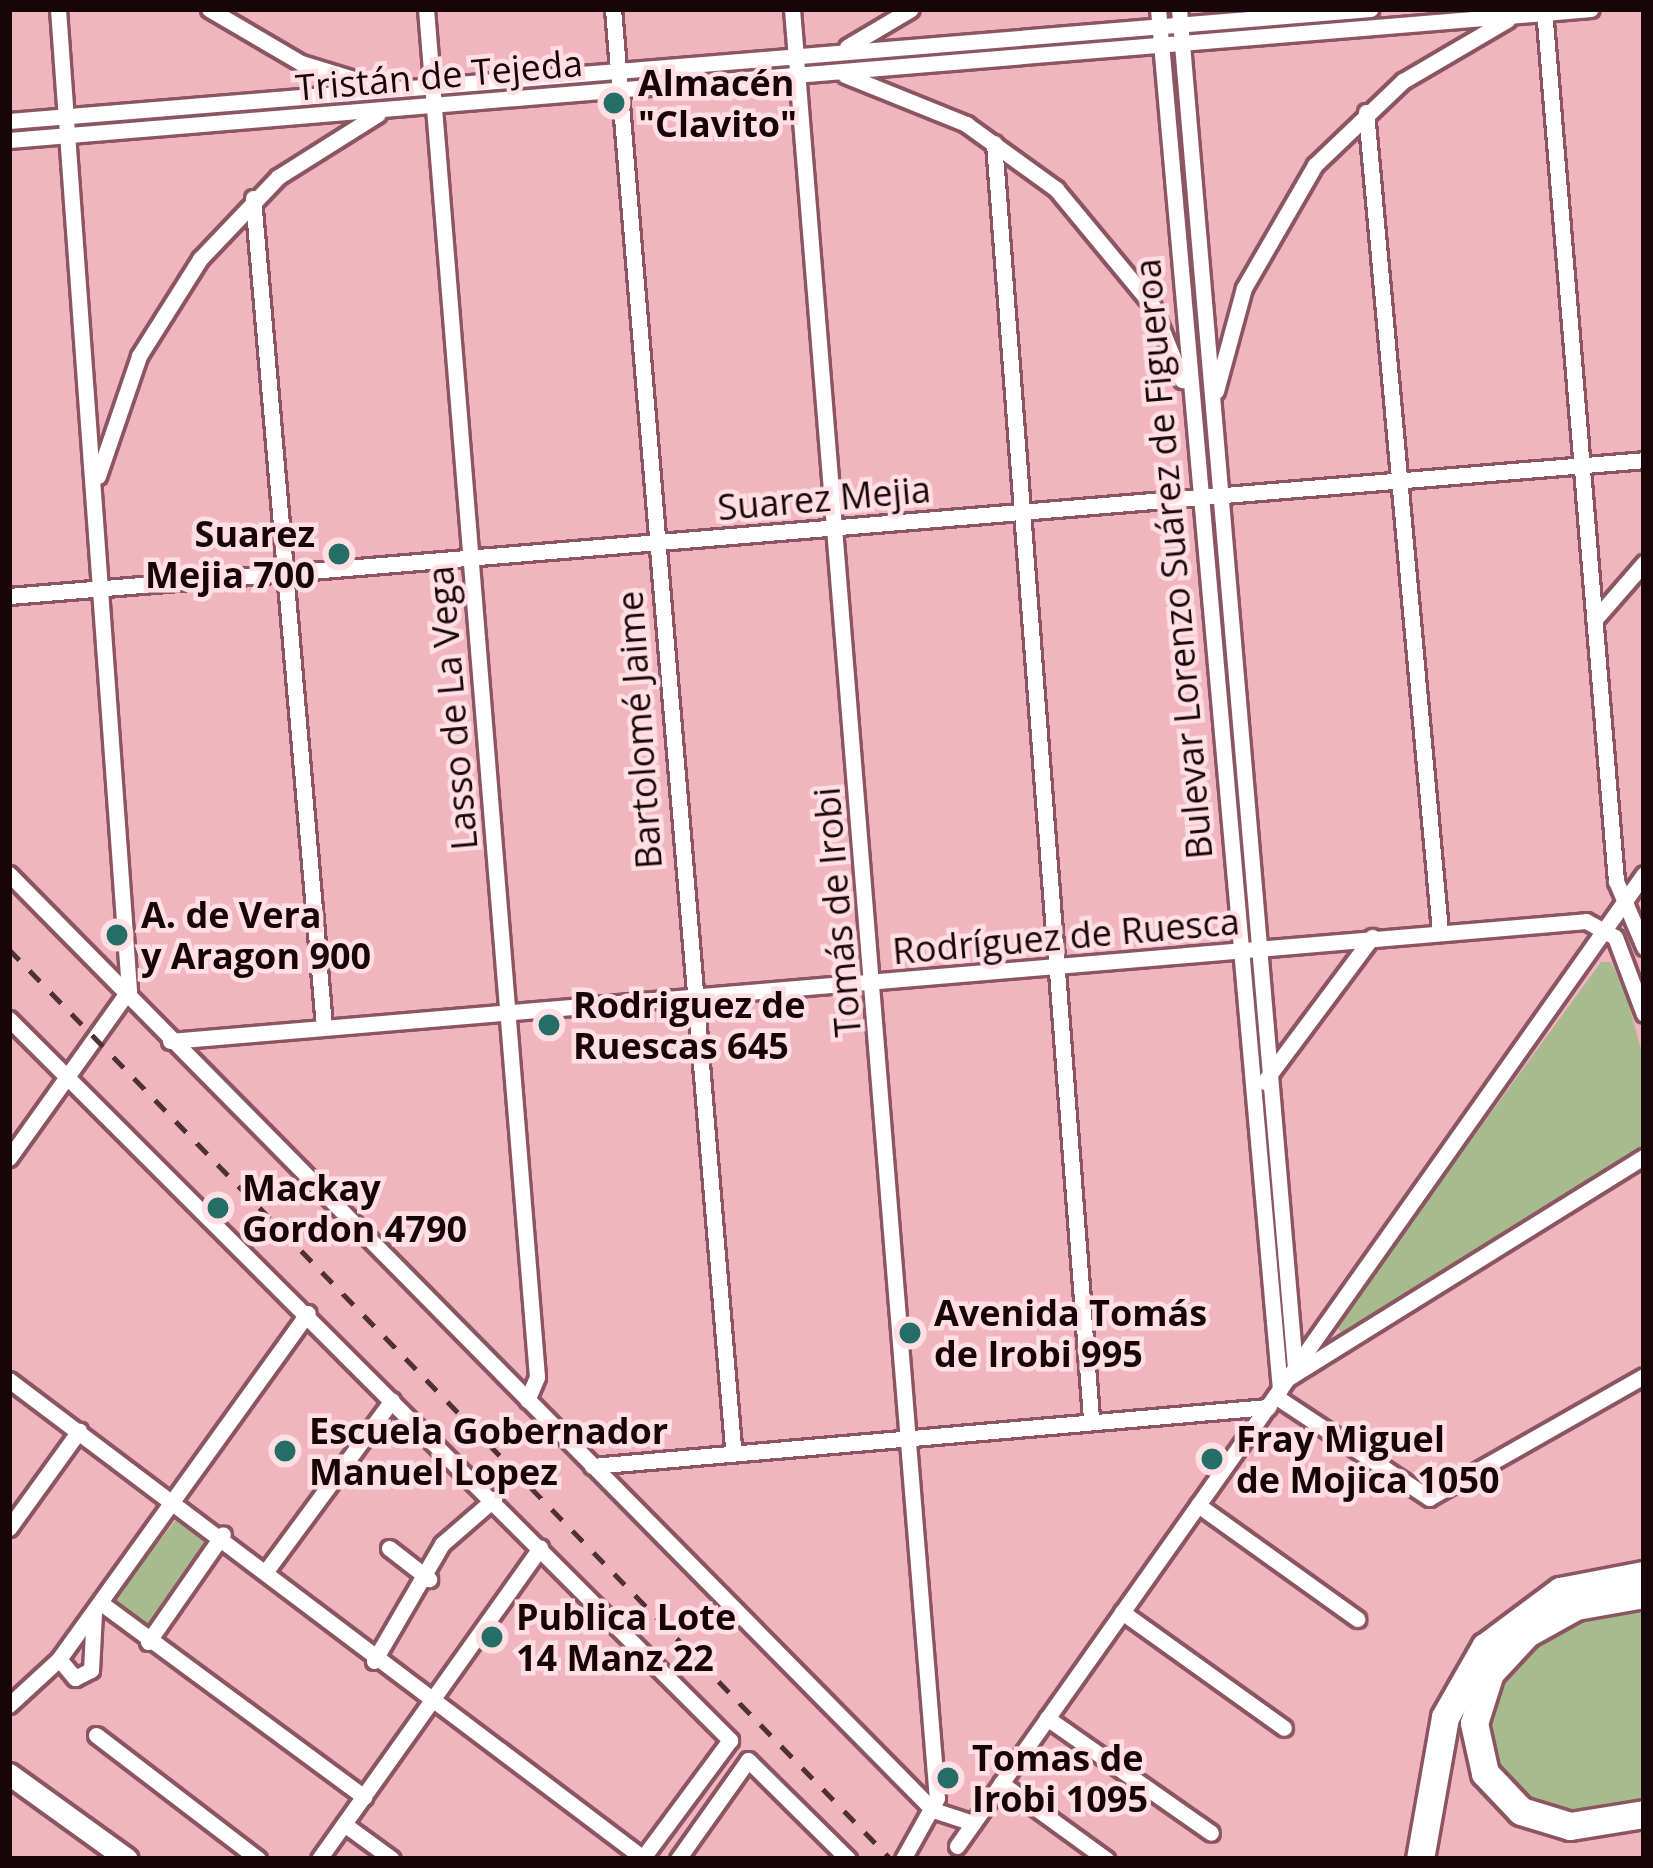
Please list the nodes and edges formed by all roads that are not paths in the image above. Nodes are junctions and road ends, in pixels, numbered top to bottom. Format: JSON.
{"nodes":[{"id":1,"x":58,"y":9,"type":"edge"},
{"id":2,"x":209,"y":9,"type":"edge"},
{"id":3,"x":242,"y":9,"type":"edge"},
{"id":4,"x":426,"y":9,"type":"edge"},
{"id":5,"x":613,"y":9,"type":"edge"},
{"id":6,"x":792,"y":9,"type":"edge"},
{"id":7,"x":911,"y":9,"type":"edge"},
{"id":8,"x":1370,"y":9,"type":"edge"},
{"id":9,"x":1591,"y":9,"type":"edge"},
{"id":10,"x":1544,"y":11,"type":"edge"},
{"id":11,"x":1515,"y":15,"type":"junction"},
{"id":12,"x":1179,"y":16,"type":"edge"},
{"id":13,"x":1158,"y":17,"type":"edge"},
{"id":14,"x":244,"y":32,"type":"junction"},
{"id":15,"x":1181,"y":44,"type":"junction"},
{"id":16,"x":1161,"y":46,"type":"junction"},
{"id":17,"x":839,"y":52,"type":"junction"},
{"id":18,"x":795,"y":56,"type":"junction"},
{"id":19,"x":618,"y":72,"type":"junction"},
{"id":20,"x":837,"y":72,"type":"junction"},
{"id":21,"x":796,"y":76,"type":"junction"},
{"id":22,"x":431,"y":85,"type":"junction"},
{"id":23,"x":379,"y":87,"type":"junction"},
{"id":24,"x":620,"y":91,"type":"junction"},
{"id":25,"x":434,"y":106,"type":"junction"},
{"id":26,"x":385,"y":110,"type":"junction"},
{"id":27,"x":1366,"y":112,"type":"junction"},
{"id":28,"x":66,"y":116,"type":"junction"},
{"id":29,"x":9,"y":121,"type":"edge"},
{"id":30,"x":67,"y":135,"type":"junction"},
{"id":31,"x":9,"y":140,"type":"edge"},
{"id":32,"x":994,"y":143,"type":"junction"},
{"id":33,"x":253,"y":198,"type":"junction"},
{"id":34,"x":1191,"y":408,"type":"junction"},
{"id":35,"x":1211,"y":411,"type":"junction"},
{"id":36,"x":1644,"y":460,"type":"edge"},
{"id":37,"x":1583,"y":465,"type":"junction"},
{"id":38,"x":1399,"y":480,"type":"junction"},
{"id":39,"x":94,"y":491,"type":"junction"},
{"id":40,"x":1217,"y":498,"type":"junction"},
{"id":41,"x":1199,"y":500,"type":"junction"},
{"id":42,"x":1017,"y":513,"type":"junction"},
{"id":43,"x":834,"y":527,"type":"junction"},
{"id":44,"x":655,"y":542,"type":"junction"},
{"id":45,"x":470,"y":557,"type":"junction"},
{"id":46,"x":1644,"y":563,"type":"edge"},
{"id":47,"x":286,"y":575,"type":"junction"},
{"id":48,"x":100,"y":589,"type":"junction"},
{"id":49,"x":9,"y":596,"type":"edge"},
{"id":50,"x":1597,"y":617,"type":"junction"},
{"id":51,"x":9,"y":874,"type":"edge"},
{"id":52,"x":1644,"y":874,"type":"edge"},
{"id":53,"x":1623,"y":904,"type":"junction"},
{"id":54,"x":1606,"y":928,"type":"junction"},
{"id":55,"x":1440,"y":932,"type":"junction"},
{"id":56,"x":1372,"y":938,"type":"junction"},
{"id":57,"x":1644,"y":947,"type":"edge"},
{"id":58,"x":1255,"y":949,"type":"junction"},
{"id":59,"x":1236,"y":951,"type":"junction"},
{"id":60,"x":1055,"y":967,"type":"junction"},
{"id":61,"x":874,"y":982,"type":"junction"},
{"id":62,"x":129,"y":990,"type":"junction"},
{"id":63,"x":689,"y":996,"type":"junction"},
{"id":64,"x":506,"y":1012,"type":"junction"},
{"id":65,"x":1644,"y":1013,"type":"edge"},
{"id":66,"x":9,"y":1019,"type":"edge"},
{"id":67,"x":324,"y":1027,"type":"junction"},
{"id":68,"x":170,"y":1041,"type":"junction"},
{"id":69,"x":67,"y":1077,"type":"junction"},
{"id":70,"x":1268,"y":1082,"type":"junction"},
{"id":71,"x":1248,"y":1084,"type":"junction"},
{"id":72,"x":1644,"y":1156,"type":"edge"},
{"id":73,"x":9,"y":1158,"type":"edge"},
{"id":74,"x":308,"y":1313,"type":"junction"},
{"id":75,"x":1644,"y":1376,"type":"edge"},
{"id":76,"x":9,"y":1380,"type":"edge"},
{"id":77,"x":1281,"y":1388,"type":"junction"},
{"id":78,"x":392,"y":1400,"type":"junction"},
{"id":79,"x":527,"y":1400,"type":"junction"},
{"id":80,"x":1091,"y":1418,"type":"junction"},
{"id":81,"x":79,"y":1431,"type":"junction"},
{"id":82,"x":911,"y":1432,"type":"junction"},
{"id":83,"x":733,"y":1446,"type":"junction"},
{"id":84,"x":592,"y":1466,"type":"junction"},
{"id":85,"x":175,"y":1499,"type":"junction"},
{"id":86,"x":494,"y":1499,"type":"junction"},
{"id":87,"x":1198,"y":1505,"type":"junction"},
{"id":88,"x":9,"y":1528,"type":"edge"},
{"id":89,"x":224,"y":1534,"type":"junction"},
{"id":90,"x":540,"y":1547,"type":"junction"},
{"id":91,"x":388,"y":1548,"type":"dead end"},
{"id":92,"x":269,"y":1567,"type":"junction"},
{"id":93,"x":1644,"y":1574,"type":"edge"},
{"id":94,"x":429,"y":1579,"type":"junction"},
{"id":95,"x":1644,"y":1594,"type":"edge"},
{"id":96,"x":97,"y":1608,"type":"junction"},
{"id":97,"x":1122,"y":1612,"type":"junction"},
{"id":98,"x":1357,"y":1619,"type":"dead end"},
{"id":99,"x":148,"y":1642,"type":"junction"},
{"id":100,"x":59,"y":1659,"type":"junction"},
{"id":101,"x":374,"y":1661,"type":"junction"},
{"id":102,"x":430,"y":1702,"type":"junction"},
{"id":103,"x":9,"y":1705,"type":"edge"},
{"id":104,"x":1047,"y":1718,"type":"junction"},
{"id":105,"x":1284,"y":1728,"type":"dead end"},
{"id":106,"x":96,"y":1735,"type":"dead end"},
{"id":107,"x":9,"y":1774,"type":"edge"},
{"id":108,"x":1001,"y":1783,"type":"junction"},
{"id":109,"x":364,"y":1797,"type":"junction"},
{"id":110,"x":933,"y":1810,"type":"junction"},
{"id":111,"x":1644,"y":1814,"type":"edge"},
{"id":112,"x":973,"y":1823,"type":"junction"},
{"id":113,"x":344,"y":1824,"type":"junction"},
{"id":114,"x":1211,"y":1833,"type":"dead end"},
{"id":115,"x":957,"y":1846,"type":"dead end"},
{"id":116,"x":643,"y":1858,"type":"edge"},
{"id":117,"x":127,"y":1859,"type":"edge"},
{"id":118,"x":258,"y":1859,"type":"edge"},
{"id":119,"x":319,"y":1859,"type":"edge"},
{"id":120,"x":392,"y":1859,"type":"edge"},
{"id":121,"x":678,"y":1859,"type":"edge"},
{"id":122,"x":848,"y":1859,"type":"edge"},
{"id":123,"x":903,"y":1859,"type":"edge"},
{"id":124,"x":1106,"y":1859,"type":"edge"},
{"id":125,"x":1420,"y":1859,"type":"edge"}],
"edges":[{"from":1,"to":28,"type":"street"},
{"from":2,"to":14,"type":"street"},
{"from":3,"to":14,"type":"street"},
{"from":4,"to":22,"type":"street","name":"Lasso de La Vega"},
{"from":5,"to":19,"type":"street","name":"Bartolomé Jaime"},
{"from":6,"to":18,"type":"street","name":"Tomás de Irobi"},
{"from":7,"to":17,"type":"street"},
{"from":8,"to":12,"type":"street","name":"Tristán de Tejeda"},
{"from":9,"to":10,"type":"street","name":"Tristán de Tejeda"},
{"from":10,"to":11,"type":"street","name":"Tristán de Tejeda"},
{"from":10,"to":37,"type":"street"},
{"from":11,"to":15,"type":"street","name":"Tristán de Tejeda"},
{"from":11,"to":27,"type":"street"},
{"from":12,"to":13,"type":"street","name":"Tristán de Tejeda"},
{"from":12,"to":15,"type":"street","name":"Bulevar Lorenzo Suárez de Figueroa"},
{"from":13,"to":16,"type":"street","name":"Bulevar Lorenzo Suárez de Figueroa"},
{"from":13,"to":17,"type":"street","name":"Tristán de Tejeda"},
{"from":14,"to":23,"type":"street"},
{"from":15,"to":16,"type":"street","name":"Tristán de Tejeda"},
{"from":15,"to":35,"type":"street","name":"Bulevar Lorenzo Suárez de Figueroa"},
{"from":16,"to":20,"type":"street","name":"Tristán de Tejeda"},
{"from":16,"to":34,"type":"street","name":"Bulevar Lorenzo Suárez de Figueroa"},
{"from":17,"to":18,"type":"street","name":"Tristán de Tejeda"},
{"from":18,"to":19,"type":"street","name":"Tristán de Tejeda"},
{"from":18,"to":21,"type":"street","name":"Tomás de Irobi"},
{"from":19,"to":22,"type":"street","name":"Tristán de Tejeda"},
{"from":19,"to":24,"type":"street","name":"Bartolomé Jaime"},
{"from":20,"to":21,"type":"street","name":"Tristán de Tejeda"},
{"from":20,"to":32,"type":"street"},
{"from":21,"to":24,"type":"street","name":"Tristán de Tejeda"},
{"from":21,"to":43,"type":"street","name":"Tomás de Irobi"},
{"from":22,"to":23,"type":"street","name":"Tristán de Tejeda"},
{"from":22,"to":25,"type":"street","name":"Lasso de La Vega"},
{"from":23,"to":28,"type":"street","name":"Tristán de Tejeda"},
{"from":24,"to":25,"type":"street","name":"Tristán de Tejeda"},
{"from":24,"to":44,"type":"street","name":"Bartolomé Jaime"},
{"from":25,"to":26,"type":"street","name":"Tristán de Tejeda"},
{"from":25,"to":45,"type":"street","name":"Lasso de La Vega"},
{"from":26,"to":30,"type":"street","name":"Tristán de Tejeda"},
{"from":26,"to":33,"type":"street"},
{"from":27,"to":35,"type":"street"},
{"from":27,"to":38,"type":"street"},
{"from":28,"to":29,"type":"street","name":"Tristán de Tejeda"},
{"from":28,"to":30,"type":"street"},
{"from":30,"to":31,"type":"street","name":"Tristán de Tejeda"},
{"from":30,"to":39,"type":"street"},
{"from":32,"to":34,"type":"street"},
{"from":32,"to":42,"type":"street"},
{"from":33,"to":39,"type":"street"},
{"from":33,"to":47,"type":"street"},
{"from":34,"to":41,"type":"street","name":"Bulevar Lorenzo Suárez de Figueroa"},
{"from":35,"to":40,"type":"street","name":"Bulevar Lorenzo Suárez de Figueroa"},
{"from":36,"to":37,"type":"street","name":"Suarez Mejia"},
{"from":37,"to":38,"type":"street","name":"Suarez Mejia"},
{"from":37,"to":50,"type":"street"},
{"from":38,"to":40,"type":"street","name":"Suarez Mejia"},
{"from":38,"to":55,"type":"street"},
{"from":39,"to":48,"type":"street"},
{"from":40,"to":41,"type":"street","name":"Suarez Mejia"},
{"from":40,"to":58,"type":"street","name":"Bulevar Lorenzo Suárez de Figueroa"},
{"from":41,"to":42,"type":"street","name":"Suarez Mejia"},
{"from":41,"to":59,"type":"street","name":"Bulevar Lorenzo Suárez de Figueroa"},
{"from":42,"to":43,"type":"street","name":"Suarez Mejia"},
{"from":42,"to":60,"type":"street"},
{"from":43,"to":44,"type":"street","name":"Suarez Mejia"},
{"from":43,"to":61,"type":"street","name":"Tomás de Irobi"},
{"from":44,"to":45,"type":"street","name":"Suarez Mejia"},
{"from":44,"to":63,"type":"street","name":"Bartolomé Jaime"},
{"from":45,"to":47,"type":"street","name":"Suarez Mejia"},
{"from":45,"to":64,"type":"street","name":"Lasso de La Vega"},
{"from":46,"to":50,"type":"street"},
{"from":47,"to":48,"type":"street","name":"Suarez Mejia"},
{"from":47,"to":67,"type":"street"},
{"from":48,"to":49,"type":"street","name":"Suarez Mejia"},
{"from":48,"to":62,"type":"street"},
{"from":50,"to":53,"type":"street"},
{"from":51,"to":62,"type":"street"},
{"from":52,"to":53,"type":"street"},
{"from":53,"to":54,"type":"street"},
{"from":53,"to":57,"type":"street"},
{"from":54,"to":55,"type":"street","name":"Rodríguez de Ruesca"},
{"from":54,"to":65,"type":"street"},
{"from":54,"to":77,"type":"street"},
{"from":55,"to":56,"type":"street","name":"Rodríguez de Ruesca"},
{"from":56,"to":58,"type":"street","name":"Rodríguez de Ruesca"},
{"from":56,"to":70,"type":"street"},
{"from":58,"to":59,"type":"street","name":"Rodríguez de Ruesca"},
{"from":58,"to":70,"type":"street","name":"Bulevar Lorenzo Suárez de Figueroa"},
{"from":59,"to":60,"type":"street","name":"Rodríguez de Ruesca"},
{"from":59,"to":71,"type":"street","name":"Bulevar Lorenzo Suárez de Figueroa"},
{"from":60,"to":61,"type":"street","name":"Rodríguez de Ruesca"},
{"from":60,"to":80,"type":"street"},
{"from":61,"to":63,"type":"street","name":"Rodríguez de Ruesca"},
{"from":61,"to":82,"type":"street","name":"Tomás de Irobi"},
{"from":62,"to":68,"type":"street"},
{"from":62,"to":69,"type":"street"},
{"from":63,"to":64,"type":"street","name":"Rodríguez de Ruesca"},
{"from":63,"to":83,"type":"street","name":"Bartolomé Jaime"},
{"from":64,"to":67,"type":"street","name":"Rodríguez de Ruesca"},
{"from":64,"to":79,"type":"street","name":"Lasso de La Vega"},
{"from":66,"to":69,"type":"street"},
{"from":67,"to":68,"type":"street","name":"Rodríguez de Ruesca"},
{"from":68,"to":79,"type":"street"},
{"from":69,"to":73,"type":"street"},
{"from":69,"to":74,"type":"street"},
{"from":70,"to":71,"type":"street"},
{"from":70,"to":77,"type":"street","name":"Bulevar Lorenzo Suárez de Figueroa"},
{"from":71,"to":77,"type":"street","name":"Bulevar Lorenzo Suárez de Figueroa"},
{"from":72,"to":77,"type":"street"},
{"from":74,"to":78,"type":"street"},
{"from":74,"to":85,"type":"street"},
{"from":75,"to":77,"type":"street"},
{"from":76,"to":81,"type":"street"},
{"from":77,"to":80,"type":"street"},
{"from":77,"to":87,"type":"street"},
{"from":78,"to":86,"type":"street"},
{"from":78,"to":92,"type":"street"},
{"from":79,"to":84,"type":"street"},
{"from":80,"to":82,"type":"street"},
{"from":81,"to":85,"type":"street"},
{"from":81,"to":88,"type":"street"},
{"from":82,"to":83,"type":"street"},
{"from":82,"to":110,"type":"street","name":"Tomás de Irobi"},
{"from":83,"to":84,"type":"street"},
{"from":84,"to":110,"type":"street"},
{"from":85,"to":89,"type":"street"},
{"from":85,"to":96,"type":"street"},
{"from":86,"to":90,"type":"street"},
{"from":86,"to":94,"type":"street"},
{"from":87,"to":97,"type":"street"},
{"from":87,"to":98,"type":"street"},
{"from":89,"to":92,"type":"street"},
{"from":89,"to":99,"type":"street"},
{"from":90,"to":102,"type":"street"},
{"from":90,"to":116,"type":"street"},
{"from":91,"to":94,"type":"street"},
{"from":92,"to":101,"type":"street"},
{"from":93,"to":125,"type":"highway"},
{"from":94,"to":101,"type":"street"},
{"from":95,"to":111,"type":"highway"},
{"from":96,"to":99,"type":"street"},
{"from":96,"to":100,"type":"street"},
{"from":96,"to":100,"type":"street"},
{"from":97,"to":104,"type":"street"},
{"from":97,"to":105,"type":"street"},
{"from":99,"to":109,"type":"street"},
{"from":100,"to":103,"type":"street"},
{"from":101,"to":102,"type":"street"},
{"from":102,"to":109,"type":"street"},
{"from":102,"to":116,"type":"street"},
{"from":104,"to":108,"type":"street"},
{"from":104,"to":114,"type":"street"},
{"from":106,"to":118,"type":"street"},
{"from":107,"to":117,"type":"main road"},
{"from":108,"to":112,"type":"street"},
{"from":108,"to":124,"type":"street"},
{"from":109,"to":113,"type":"street"},
{"from":110,"to":112,"type":"street"},
{"from":110,"to":123,"type":"street"},
{"from":112,"to":115,"type":"street"},
{"from":113,"to":119,"type":"street"},
{"from":113,"to":120,"type":"street"},
{"from":121,"to":122,"type":"street"}]}
